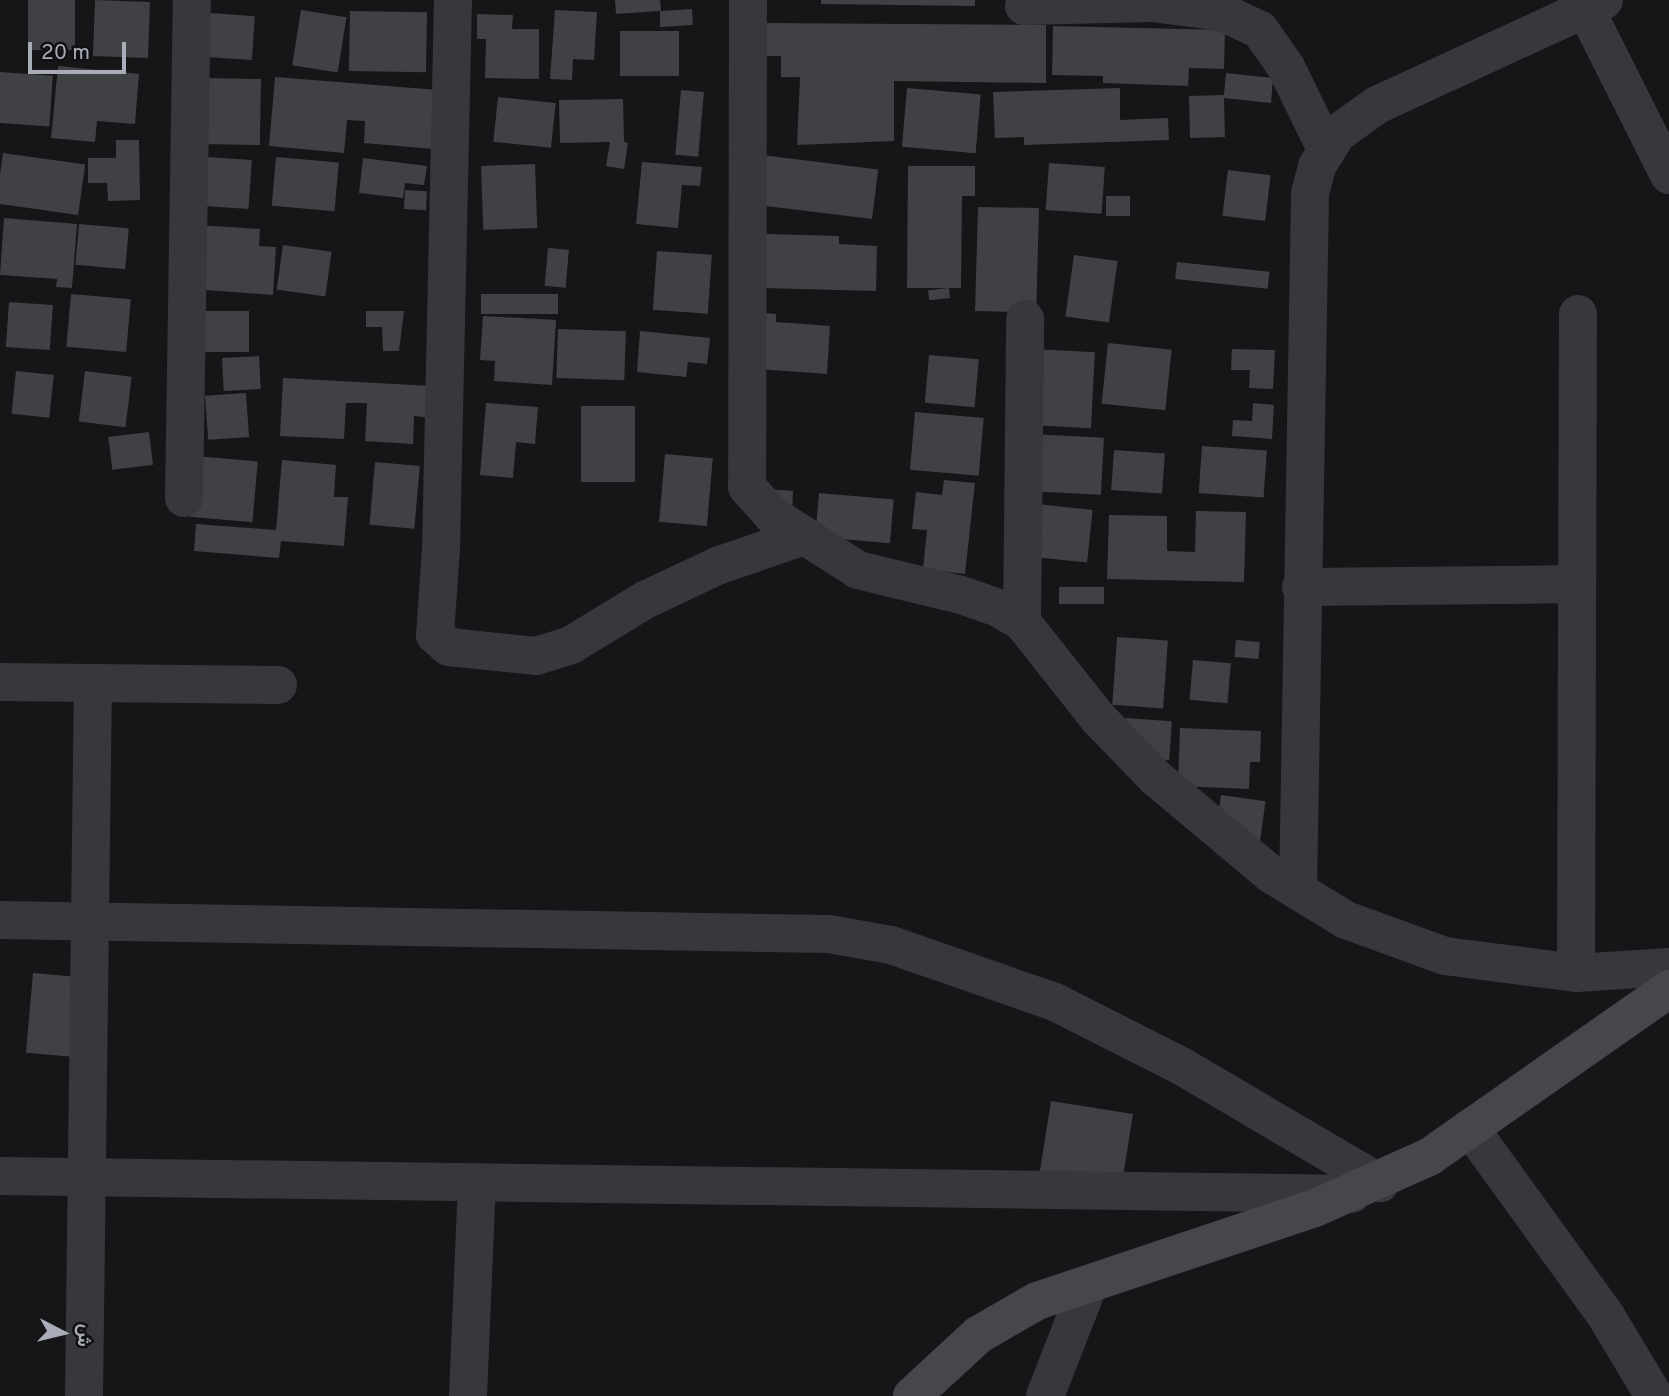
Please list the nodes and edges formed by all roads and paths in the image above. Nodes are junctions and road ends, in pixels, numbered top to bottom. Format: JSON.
{"nodes":[{"id":1,"x":192,"y":0,"type":"edge"},
{"id":2,"x":453,"y":0,"type":"edge"},
{"id":3,"x":748,"y":0,"type":"edge"},
{"id":4,"x":1590,"y":2,"type":"edge"},
{"id":5,"x":1024,"y":6,"type":"dead end"},
{"id":6,"x":1327,"y":151,"type":"junction"},
{"id":7,"x":1669,"y":175,"type":"edge"},
{"id":8,"x":1577,"y":314,"type":"dead end"},
{"id":9,"x":1025,"y":319,"type":"dead end"},
{"id":10,"x":184,"y":498,"type":"dead end"},
{"id":11,"x":804,"y":536,"type":"junction"},
{"id":12,"x":1577,"y":584,"type":"junction"},
{"id":13,"x":1301,"y":587,"type":"junction"},
{"id":14,"x":1021,"y":622,"type":"junction"},
{"id":15,"x":0,"y":682,"type":"edge"},
{"id":16,"x":93,"y":683,"type":"junction"},
{"id":17,"x":278,"y":685,"type":"dead end"},
{"id":18,"x":1298,"y":890,"type":"junction"},
{"id":19,"x":0,"y":920,"type":"edge"},
{"id":20,"x":89,"y":920,"type":"junction"},
{"id":21,"x":1669,"y":967,"type":"edge"},
{"id":22,"x":1576,"y":973,"type":"junction"},
{"id":23,"x":1669,"y":989,"type":"edge"},
{"id":24,"x":1470,"y":1128,"type":"junction"},
{"id":25,"x":0,"y":1176,"type":"edge"},
{"id":26,"x":87,"y":1176,"type":"junction"},
{"id":27,"x":477,"y":1182,"type":"junction"},
{"id":28,"x":1366,"y":1188,"type":"junction"},
{"id":29,"x":1089,"y":1284,"type":"junction"},
{"id":30,"x":1653,"y":1376,"type":"edge"},
{"id":31,"x":84,"y":1396,"type":"edge"},
{"id":32,"x":468,"y":1396,"type":"edge"},
{"id":33,"x":912,"y":1396,"type":"edge"},
{"id":34,"x":1045,"y":1396,"type":"edge"}],
"edges":[{"from":1,"to":10,"type":"street"},
{"from":2,"to":11,"type":"street"},
{"from":3,"to":11,"type":"street"},
{"from":4,"to":6,"type":"street"},
{"from":4,"to":7,"type":"street"},
{"from":5,"to":6,"type":"street"},
{"from":6,"to":13,"type":"street"},
{"from":8,"to":12,"type":"street"},
{"from":9,"to":14,"type":"street"},
{"from":11,"to":14,"type":"street"},
{"from":12,"to":13,"type":"street"},
{"from":12,"to":22,"type":"street"},
{"from":13,"to":18,"type":"street"},
{"from":14,"to":18,"type":"street"},
{"from":15,"to":16,"type":"street"},
{"from":16,"to":17,"type":"street"},
{"from":16,"to":20,"type":"street"},
{"from":18,"to":22,"type":"street"},
{"from":19,"to":20,"type":"street"},
{"from":20,"to":26,"type":"street"},
{"from":20,"to":28,"type":"street"},
{"from":21,"to":22,"type":"street"},
{"from":23,"to":24,"type":"street"},
{"from":24,"to":28,"type":"street"},
{"from":24,"to":30,"type":"street"},
{"from":25,"to":26,"type":"street"},
{"from":26,"to":27,"type":"street"},
{"from":26,"to":31,"type":"street"},
{"from":27,"to":28,"type":"street"},
{"from":27,"to":32,"type":"street"},
{"from":28,"to":29,"type":"street"},
{"from":29,"to":33,"type":"street"},
{"from":29,"to":34,"type":"street"}]}
